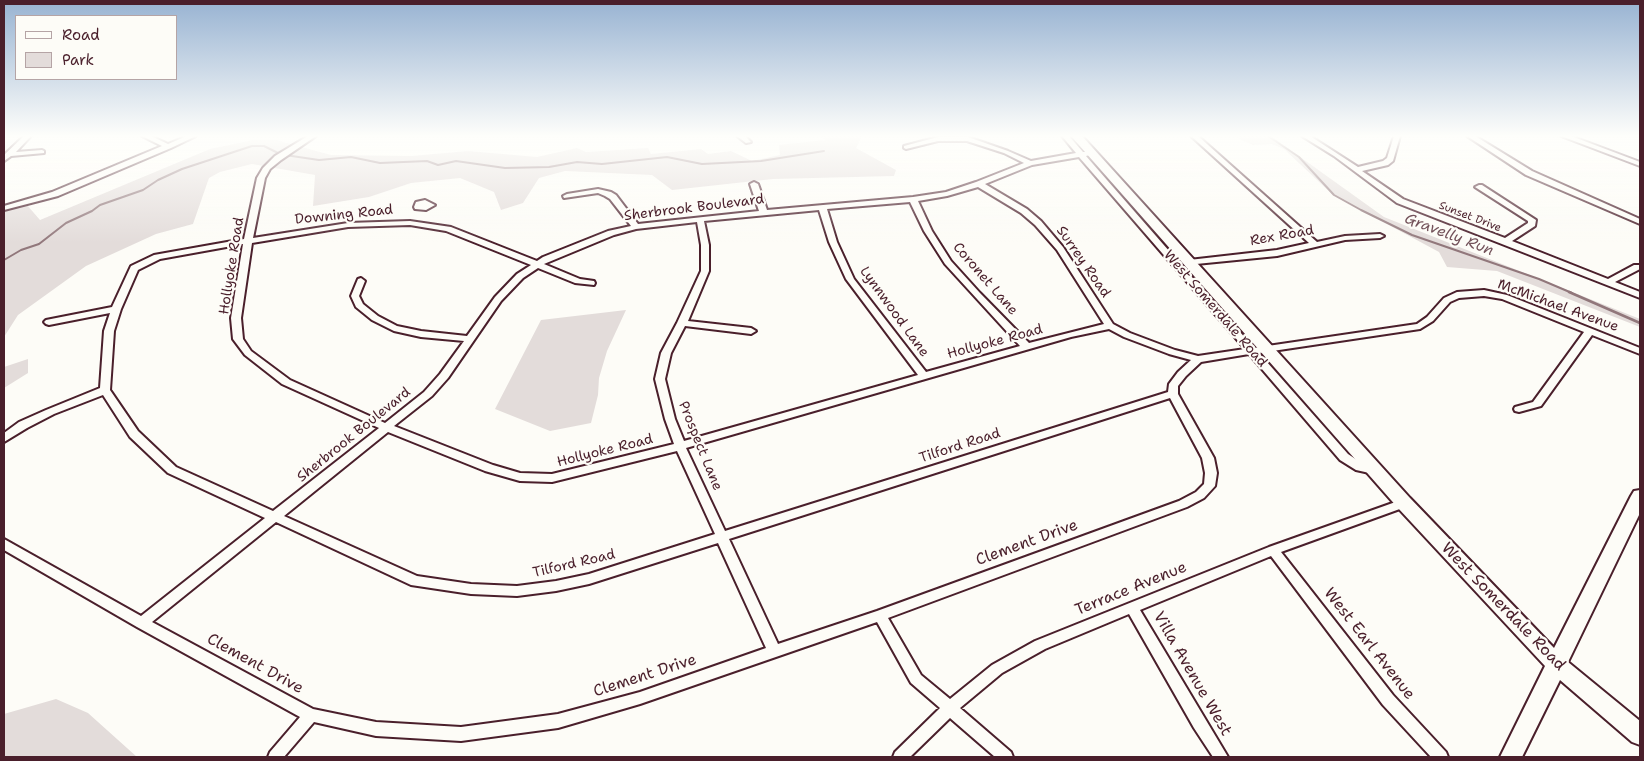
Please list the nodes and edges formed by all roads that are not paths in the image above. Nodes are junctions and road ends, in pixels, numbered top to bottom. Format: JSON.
{"nodes":[{"id":1,"x":108,"y":172,"type":"edge"},
{"id":2,"x":265,"y":172,"type":"edge"},
{"id":3,"x":1009,"y":172,"type":"edge"},
{"id":4,"x":1101,"y":172,"type":"edge"},
{"id":5,"x":1103,"y":172,"type":"edge"},
{"id":6,"x":1234,"y":172,"type":"edge"},
{"id":7,"x":1358,"y":172,"type":"edge"},
{"id":8,"x":1527,"y":172,"type":"edge"},
{"id":9,"x":754,"y":184,"type":"dead end"},
{"id":10,"x":979,"y":184,"type":"junction"},
{"id":11,"x":1479,"y":188,"type":"dead end"},
{"id":12,"x":567,"y":196,"type":"dead end"},
{"id":13,"x":913,"y":200,"type":"junction"},
{"id":14,"x":822,"y":207,"type":"junction"},
{"id":15,"x":4,"y":208,"type":"edge"},
{"id":16,"x":422,"y":209,"type":"dead end"},
{"id":17,"x":764,"y":213,"type":"junction"},
{"id":18,"x":700,"y":219,"type":"junction"},
{"id":19,"x":1640,"y":222,"type":"edge"},
{"id":20,"x":410,"y":223,"type":"junction"},
{"id":21,"x":636,"y":227,"type":"junction"},
{"id":22,"x":1380,"y":236,"type":"dead end"},
{"id":23,"x":248,"y":240,"type":"junction"},
{"id":24,"x":1505,"y":242,"type":"junction"},
{"id":25,"x":1316,"y":244,"type":"junction"},
{"id":26,"x":1189,"y":263,"type":"junction"},
{"id":27,"x":535,"y":265,"type":"junction"},
{"id":28,"x":1637,"y":267,"type":"dead end"},
{"id":29,"x":361,"y":281,"type":"dead end"},
{"id":30,"x":1608,"y":282,"type":"junction"},
{"id":31,"x":591,"y":283,"type":"dead end"},
{"id":32,"x":1640,"y":295,"type":"edge"},
{"id":33,"x":116,"y":309,"type":"junction"},
{"id":34,"x":50,"y":322,"type":"dead end"},
{"id":35,"x":682,"y":324,"type":"junction"},
{"id":36,"x":1110,"y":326,"type":"junction"},
{"id":37,"x":751,"y":331,"type":"dead end"},
{"id":38,"x":1589,"y":332,"type":"junction"},
{"id":39,"x":470,"y":340,"type":"junction"},
{"id":40,"x":1028,"y":347,"type":"junction"},
{"id":41,"x":1268,"y":349,"type":"junction"},
{"id":42,"x":1253,"y":351,"type":"junction"},
{"id":43,"x":1640,"y":351,"type":"edge"},
{"id":44,"x":1198,"y":359,"type":"junction"},
{"id":45,"x":924,"y":376,"type":"junction"},
{"id":46,"x":104,"y":390,"type":"junction"},
{"id":47,"x":1173,"y":394,"type":"junction"},
{"id":48,"x":1519,"y":408,"type":"dead end"},
{"id":49,"x":388,"y":428,"type":"junction"},
{"id":50,"x":4,"y":438,"type":"edge"},
{"id":51,"x":680,"y":446,"type":"junction"},
{"id":52,"x":1374,"y":470,"type":"junction"},
{"id":53,"x":1640,"y":497,"type":"edge"},
{"id":54,"x":1404,"y":503,"type":"junction"},
{"id":55,"x":272,"y":517,"type":"junction"},
{"id":56,"x":722,"y":537,"type":"junction"},
{"id":57,"x":4,"y":544,"type":"edge"},
{"id":58,"x":1273,"y":550,"type":"junction"},
{"id":59,"x":1132,"y":607,"type":"junction"},
{"id":60,"x":880,"y":615,"type":"junction"},
{"id":61,"x":142,"y":623,"type":"junction"},
{"id":62,"x":774,"y":650,"type":"junction"},
{"id":63,"x":1556,"y":664,"type":"junction"},
{"id":64,"x":950,"y":708,"type":"junction"},
{"id":65,"x":310,"y":715,"type":"junction"},
{"id":66,"x":1640,"y":735,"type":"edge"},
{"id":67,"x":275,"y":757,"type":"edge"},
{"id":68,"x":900,"y":757,"type":"edge"},
{"id":69,"x":1006,"y":757,"type":"edge"},
{"id":70,"x":1221,"y":757,"type":"edge"},
{"id":71,"x":1440,"y":757,"type":"edge"},
{"id":72,"x":1511,"y":757,"type":"edge"}],
"edges":[{"from":1,"to":15,"type":"street"},
{"from":2,"to":23,"type":"street","name":"Hollyoke Road"},
{"from":3,"to":10,"type":"street","name":"Sherbrook Boulevard"},
{"from":4,"to":42,"type":"street","name":"West Somerdale Road"},
{"from":5,"to":26,"type":"main road","name":"West Somerdale Road"},
{"from":6,"to":25,"type":"street"},
{"from":7,"to":24,"type":"street","name":"Sunset Drive"},
{"from":8,"to":19,"type":"street"},
{"from":9,"to":17,"type":"street"},
{"from":10,"to":13,"type":"street","name":"Sherbrook Boulevard"},
{"from":10,"to":36,"type":"street","name":"Surrey Road"},
{"from":11,"to":24,"type":"street"},
{"from":12,"to":21,"type":"street"},
{"from":13,"to":14,"type":"street","name":"Sherbrook Boulevard"},
{"from":13,"to":40,"type":"street","name":"Coronet Lane"},
{"from":14,"to":17,"type":"street","name":"Sherbrook Boulevard"},
{"from":14,"to":45,"type":"street","name":"Lynnwood Lane"},
{"from":16,"to":20,"type":"street"},
{"from":17,"to":18,"type":"street","name":"Sherbrook Boulevard"},
{"from":18,"to":21,"type":"street","name":"Sherbrook Boulevard"},
{"from":18,"to":35,"type":"street","name":"Prospect Lane"},
{"from":20,"to":23,"type":"street","name":"Downing Road"},
{"from":20,"to":27,"type":"street","name":"Downing Road"},
{"from":21,"to":27,"type":"street","name":"Sherbrook Boulevard"},
{"from":22,"to":25,"type":"street","name":"Rex Road"},
{"from":23,"to":33,"type":"street","name":"Downing Road"},
{"from":23,"to":49,"type":"street","name":"Hollyoke Road"},
{"from":24,"to":30,"type":"street","name":"Sunset Drive"},
{"from":25,"to":26,"type":"street","name":"Rex Road"},
{"from":26,"to":41,"type":"main road","name":"West Somerdale Road"},
{"from":27,"to":31,"type":"street","name":"Downing Road"},
{"from":27,"to":39,"type":"street","name":"Sherbrook Boulevard"},
{"from":28,"to":30,"type":"street"},
{"from":29,"to":39,"type":"street"},
{"from":30,"to":32,"type":"street","name":"Sunset Drive"},
{"from":33,"to":34,"type":"street"},
{"from":33,"to":46,"type":"street"},
{"from":35,"to":37,"type":"street"},
{"from":35,"to":51,"type":"street","name":"Prospect Lane"},
{"from":36,"to":40,"type":"street","name":"Hollyoke Road"},
{"from":36,"to":44,"type":"street"},
{"from":38,"to":41,"type":"street","name":"McMichael Avenue"},
{"from":38,"to":43,"type":"street","name":"McMichael Avenue"},
{"from":38,"to":48,"type":"street"},
{"from":39,"to":49,"type":"street","name":"Sherbrook Boulevard"},
{"from":40,"to":45,"type":"street","name":"Hollyoke Road"},
{"from":41,"to":42,"type":"street","name":"McMichael Avenue"},
{"from":41,"to":52,"type":"main road","name":"West Somerdale Road"},
{"from":42,"to":44,"type":"street","name":"McMichael Avenue"},
{"from":42,"to":52,"type":"street","name":"West Somerdale Road"},
{"from":44,"to":47,"type":"street"},
{"from":45,"to":51,"type":"street","name":"Hollyoke Road"},
{"from":46,"to":50,"type":"street"},
{"from":46,"to":55,"type":"street","name":"Tilford Road"},
{"from":47,"to":56,"type":"street","name":"Tilford Road"},
{"from":47,"to":60,"type":"street","name":"Clement Drive"},
{"from":49,"to":51,"type":"street","name":"Hollyoke Road"},
{"from":49,"to":55,"type":"street","name":"Sherbrook Boulevard"},
{"from":51,"to":56,"type":"street","name":"Prospect Lane"},
{"from":52,"to":54,"type":"main road","name":"West Somerdale Road"},
{"from":53,"to":63,"type":"main road"},
{"from":54,"to":58,"type":"street","name":"Terrace Avenue"},
{"from":54,"to":63,"type":"main road","name":"West Somerdale Road"},
{"from":55,"to":56,"type":"street","name":"Tilford Road"},
{"from":55,"to":61,"type":"street","name":"Sherbrook Boulevard"},
{"from":56,"to":62,"type":"street","name":"Prospect Lane"},
{"from":57,"to":61,"type":"street","name":"Clement Drive"},
{"from":58,"to":59,"type":"street","name":"Terrace Avenue"},
{"from":58,"to":71,"type":"street","name":"West Earl Avenue"},
{"from":59,"to":64,"type":"street","name":"Terrace Avenue"},
{"from":59,"to":70,"type":"street","name":"Villa Avenue West"},
{"from":60,"to":62,"type":"street","name":"Clement Drive"},
{"from":60,"to":64,"type":"street"},
{"from":61,"to":65,"type":"street","name":"Clement Drive"},
{"from":62,"to":65,"type":"street","name":"Clement Drive"},
{"from":63,"to":66,"type":"main road","name":"West Somerdale Road"},
{"from":63,"to":72,"type":"main road"},
{"from":64,"to":68,"type":"street","name":"Terrace Avenue"},
{"from":64,"to":69,"type":"street"},
{"from":65,"to":67,"type":"street"}]}
